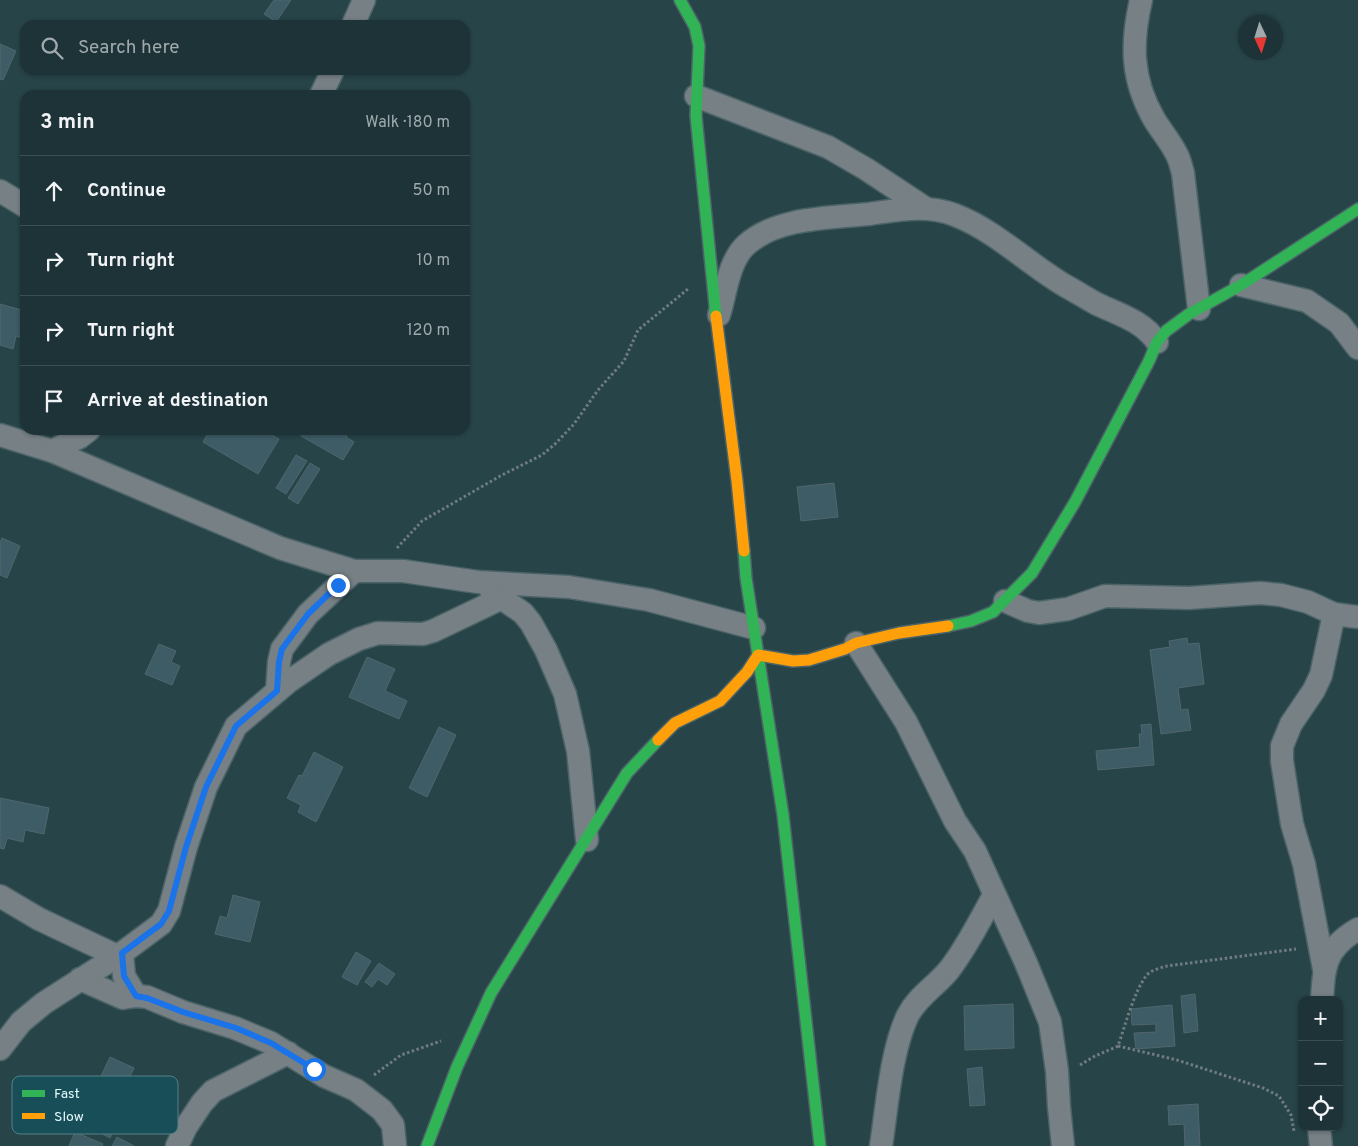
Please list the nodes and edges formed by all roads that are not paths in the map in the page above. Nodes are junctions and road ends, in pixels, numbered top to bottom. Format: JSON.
{"nodes":[{"id":1,"x":364,"y":0,"type":"edge"},
{"id":2,"x":680,"y":0,"type":"edge"},
{"id":3,"x":1141,"y":0,"type":"edge"},
{"id":4,"x":355,"y":20,"type":"edge"},
{"id":5,"x":331,"y":75,"type":"edge"},
{"id":6,"x":323,"y":90,"type":"edge"},
{"id":7,"x":696,"y":96,"type":"junction"},
{"id":8,"x":0,"y":191,"type":"edge"},
{"id":9,"x":20,"y":203,"type":"edge"},
{"id":10,"x":925,"y":208,"type":"junction"},
{"id":11,"x":1358,"y":209,"type":"edge"},
{"id":12,"x":1241,"y":285,"type":"junction"},
{"id":13,"x":1199,"y":309,"type":"junction"},
{"id":14,"x":717,"y":323,"type":"junction"},
{"id":15,"x":1157,"y":342,"type":"junction"},
{"id":16,"x":1358,"y":348,"type":"edge"},
{"id":17,"x":0,"y":435,"type":"edge"},
{"id":18,"x":82,"y":435,"type":"edge"},
{"id":19,"x":52,"y":450,"type":"junction"},
{"id":20,"x":354,"y":570,"type":"junction"},
{"id":21,"x":478,"y":582,"type":"junction"},
{"id":22,"x":502,"y":598,"type":"junction"},
{"id":23,"x":1005,"y":601,"type":"junction"},
{"id":24,"x":1334,"y":614,"type":"junction"},
{"id":25,"x":1358,"y":617,"type":"edge"},
{"id":26,"x":754,"y":628,"type":"junction"},
{"id":27,"x":856,"y":643,"type":"junction"},
{"id":28,"x":758,"y":655,"type":"junction"},
{"id":29,"x":277,"y":691,"type":"junction"},
{"id":30,"x":587,"y":840,"type":"junction"},
{"id":31,"x":994,"y":895,"type":"junction"},
{"id":32,"x":0,"y":896,"type":"edge"},
{"id":33,"x":1358,"y":929,"type":"edge"},
{"id":34,"x":120,"y":955,"type":"junction"},
{"id":35,"x":1324,"y":969,"type":"junction"},
{"id":36,"x":80,"y":979,"type":"junction"},
{"id":37,"x":136,"y":996,"type":"junction"},
{"id":38,"x":1322,"y":996,"type":"edge"},
{"id":39,"x":0,"y":1049,"type":"edge"},
{"id":40,"x":288,"y":1053,"type":"junction"},
{"id":41,"x":1319,"y":1131,"type":"edge"},
{"id":42,"x":177,"y":1146,"type":"edge"},
{"id":43,"x":395,"y":1146,"type":"edge"},
{"id":44,"x":427,"y":1146,"type":"edge"},
{"id":45,"x":820,"y":1146,"type":"edge"},
{"id":46,"x":882,"y":1146,"type":"edge"},
{"id":47,"x":1063,"y":1146,"type":"edge"},
{"id":48,"x":1321,"y":1146,"type":"edge"}],
"edges":[{"from":1,"to":4,"type":"street"},
{"from":2,"to":7,"type":"street"},
{"from":3,"to":13,"type":"street"},
{"from":5,"to":6,"type":"street"},
{"from":7,"to":10,"type":"street"},
{"from":7,"to":14,"type":"street"},
{"from":8,"to":9,"type":"street"},
{"from":10,"to":14,"type":"street"},
{"from":10,"to":15,"type":"street"},
{"from":11,"to":12,"type":"street"},
{"from":12,"to":13,"type":"street"},
{"from":12,"to":16,"type":"street"},
{"from":13,"to":15,"type":"street"},
{"from":14,"to":26,"type":"street"},
{"from":15,"to":23,"type":"street"},
{"from":17,"to":19,"type":"street"},
{"from":18,"to":19,"type":"street"},
{"from":19,"to":20,"type":"street"},
{"from":20,"to":21,"type":"street"},
{"from":20,"to":29,"type":"street"},
{"from":21,"to":22,"type":"street"},
{"from":21,"to":26,"type":"street"},
{"from":22,"to":29,"type":"street"},
{"from":22,"to":30,"type":"street"},
{"from":23,"to":24,"type":"street"},
{"from":23,"to":27,"type":"street"},
{"from":24,"to":25,"type":"street"},
{"from":24,"to":35,"type":"street"},
{"from":26,"to":28,"type":"street"},
{"from":27,"to":28,"type":"street"},
{"from":27,"to":31,"type":"street"},
{"from":28,"to":30,"type":"street"},
{"from":28,"to":45,"type":"street"},
{"from":29,"to":34,"type":"street"},
{"from":30,"to":44,"type":"street"},
{"from":31,"to":46,"type":"street"},
{"from":31,"to":47,"type":"street"},
{"from":32,"to":34,"type":"street"},
{"from":33,"to":35,"type":"street"},
{"from":34,"to":36,"type":"street"},
{"from":34,"to":37,"type":"street"},
{"from":35,"to":38,"type":"street"},
{"from":36,"to":37,"type":"street"},
{"from":36,"to":39,"type":"street"},
{"from":37,"to":40,"type":"street"},
{"from":40,"to":42,"type":"street"},
{"from":40,"to":43,"type":"street"},
{"from":41,"to":48,"type":"street"}]}
